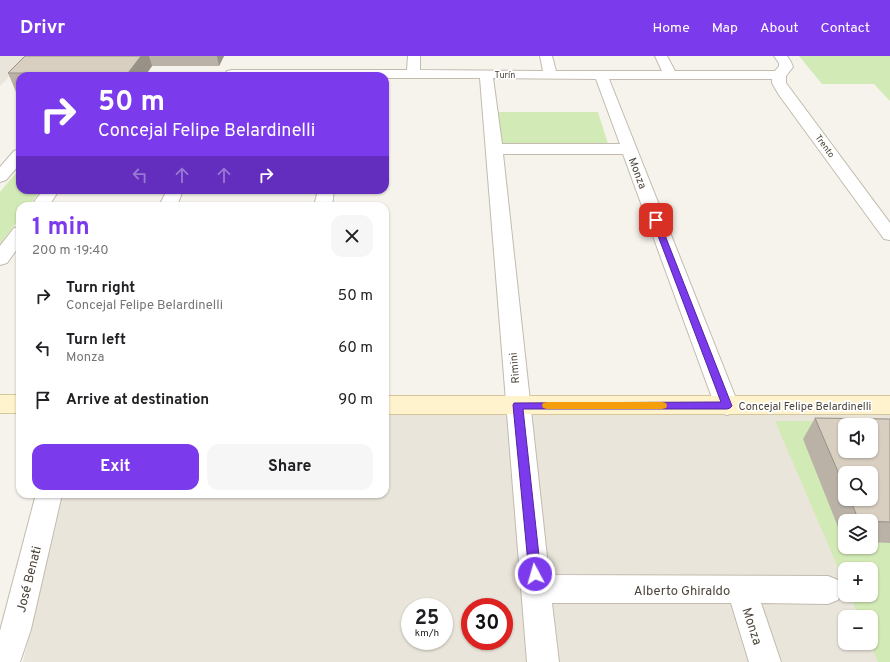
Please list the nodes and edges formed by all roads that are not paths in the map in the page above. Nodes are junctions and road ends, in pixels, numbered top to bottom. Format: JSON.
{"nodes":[{"id":1,"x":414,"y":56,"type":"edge"},
{"id":2,"x":546,"y":56,"type":"edge"},
{"id":3,"x":661,"y":56,"type":"edge"},
{"id":4,"x":780,"y":56,"type":"edge"},
{"id":5,"x":234,"y":71,"type":"edge"},
{"id":6,"x":263,"y":72,"type":"edge"},
{"id":7,"x":389,"y":74,"type":"edge"},
{"id":8,"x":413,"y":74,"type":"junction"},
{"id":9,"x":486,"y":74,"type":"junction"},
{"id":10,"x":551,"y":75,"type":"junction"},
{"id":11,"x":601,"y":75,"type":"junction"},
{"id":12,"x":671,"y":75,"type":"junction"},
{"id":13,"x":779,"y":75,"type":"junction"},
{"id":14,"x":494,"y":149,"type":"junction"},
{"id":15,"x":628,"y":149,"type":"junction"},
{"id":16,"x":16,"y":159,"type":"edge"},
{"id":17,"x":0,"y":177,"type":"edge"},
{"id":18,"x":890,"y":235,"type":"edge"},
{"id":19,"x":16,"y":237,"type":"edge"},
{"id":20,"x":0,"y":259,"type":"edge"},
{"id":21,"x":0,"y":404,"type":"edge"},
{"id":22,"x":16,"y":404,"type":"edge"},
{"id":23,"x":389,"y":405,"type":"edge"},
{"id":24,"x":518,"y":405,"type":"junction"},
{"id":25,"x":890,"y":405,"type":"edge"},
{"id":26,"x":727,"y":406,"type":"junction"},
{"id":27,"x":47,"y":498,"type":"edge"},
{"id":28,"x":537,"y":589,"type":"junction"},
{"id":29,"x":742,"y":590,"type":"junction"},
{"id":30,"x":828,"y":590,"type":"dead end"},
{"id":31,"x":4,"y":662,"type":"edge"},
{"id":32,"x":543,"y":662,"type":"edge"},
{"id":33,"x":765,"y":662,"type":"edge"}],
"edges":[{"from":1,"to":8,"type":"street"},
{"from":2,"to":10,"type":"street"},
{"from":3,"to":12,"type":"street"},
{"from":4,"to":13,"type":"street","name":"Trento"},
{"from":5,"to":6,"type":"street","name":"Turín"},
{"from":7,"to":8,"type":"street","name":"Turín"},
{"from":8,"to":9,"type":"street","name":"Turín"},
{"from":9,"to":10,"type":"street","name":"Turín"},
{"from":9,"to":14,"type":"street","name":"Rimini"},
{"from":10,"to":11,"type":"street","name":"Turín"},
{"from":11,"to":12,"type":"street","name":"Turín"},
{"from":11,"to":15,"type":"street","name":"Monza"},
{"from":12,"to":13,"type":"street","name":"Turín"},
{"from":13,"to":18,"type":"street","name":"Trento"},
{"from":14,"to":15,"type":"street"},
{"from":14,"to":24,"type":"street","name":"Rimini"},
{"from":15,"to":26,"type":"street","name":"Monza"},
{"from":16,"to":17,"type":"street"},
{"from":19,"to":20,"type":"street"},
{"from":21,"to":22,"type":"main road"},
{"from":23,"to":24,"type":"main road","name":"Concejal Felipe Belardinelli"},
{"from":24,"to":26,"type":"main road","name":"Concejal Felipe Belardinelli"},
{"from":24,"to":28,"type":"street","name":"Rimini"},
{"from":25,"to":26,"type":"main road","name":"Concejal Felipe Belardinelli"},
{"from":27,"to":31,"type":"street","name":"José Benati"},
{"from":28,"to":29,"type":"street","name":"Alberto Ghiraldo"},
{"from":28,"to":32,"type":"street","name":"Rimini"},
{"from":29,"to":30,"type":"street","name":"Alberto Ghiraldo"},
{"from":29,"to":33,"type":"street","name":"Monza"}]}
